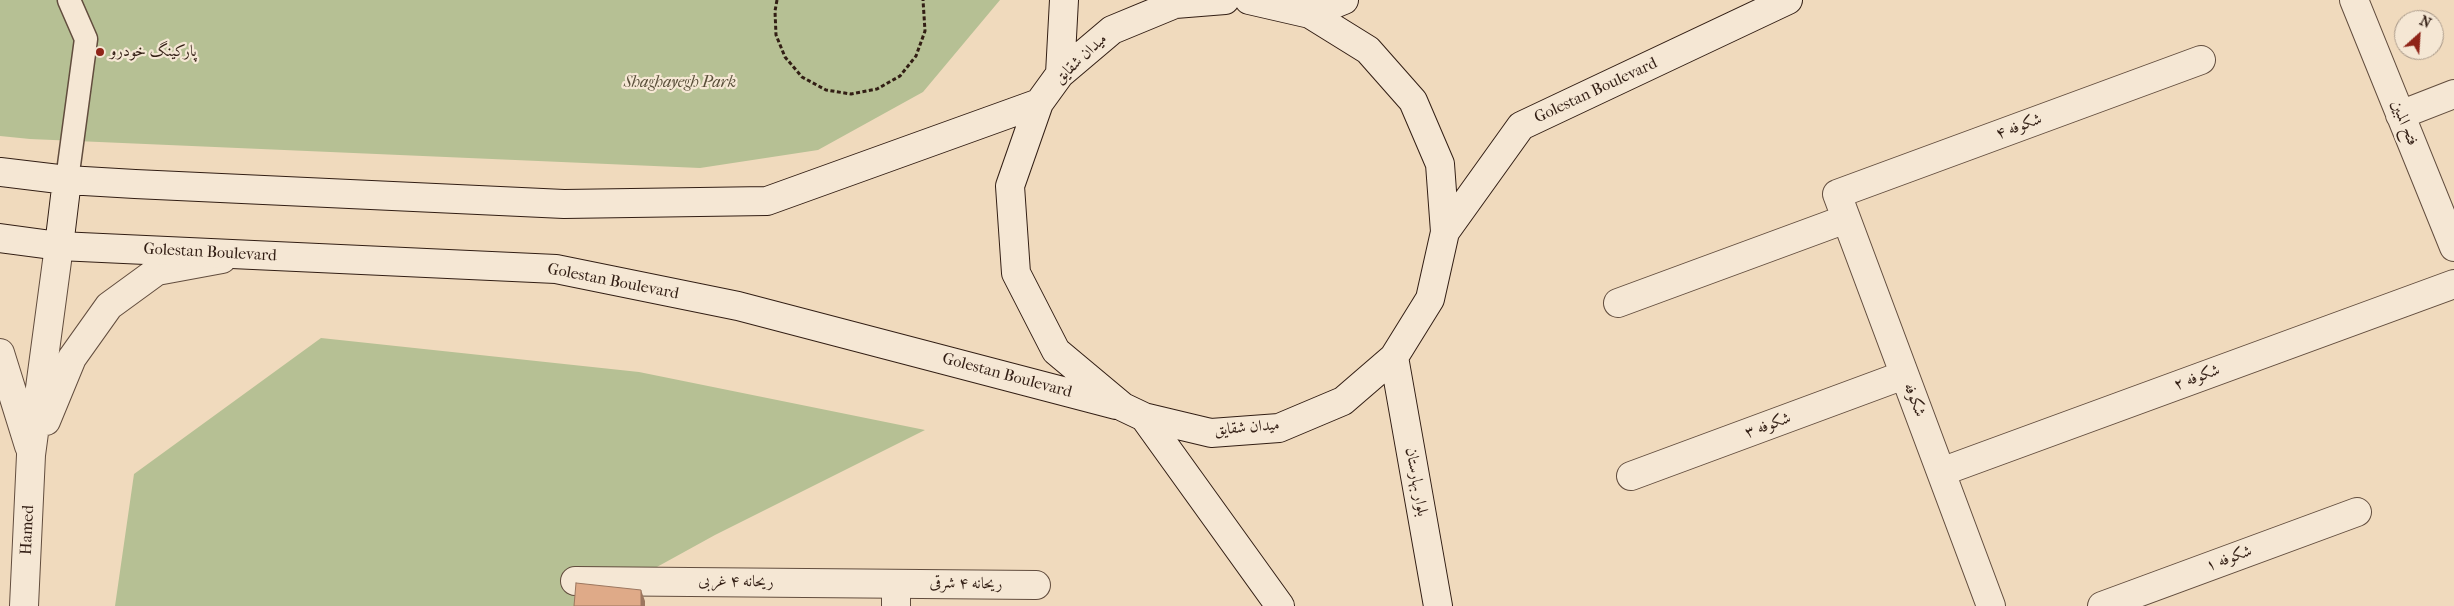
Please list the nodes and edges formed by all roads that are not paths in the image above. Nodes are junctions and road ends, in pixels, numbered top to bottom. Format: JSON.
{"nodes":[{"id":1,"x":69,"y":0,"type":"edge"},
{"id":2,"x":1064,"y":0,"type":"edge"},
{"id":3,"x":1225,"y":0,"type":"edge"},
{"id":4,"x":1249,"y":0,"type":"edge"},
{"id":5,"x":1344,"y":0,"type":"edge"},
{"id":6,"x":1788,"y":0,"type":"edge"},
{"id":7,"x":2354,"y":0,"type":"edge"},
{"id":8,"x":1310,"y":14,"type":"junction"},
{"id":9,"x":2201,"y":60,"type":"dead end"},
{"id":10,"x":1060,"y":74,"type":"junction"},
{"id":11,"x":2454,"y":94,"type":"edge"},
{"id":12,"x":1039,"y":103,"type":"junction"},
{"id":13,"x":2400,"y":114,"type":"junction"},
{"id":14,"x":0,"y":172,"type":"edge"},
{"id":15,"x":67,"y":180,"type":"junction"},
{"id":16,"x":1842,"y":207,"type":"junction"},
{"id":17,"x":1445,"y":232,"type":"junction"},
{"id":18,"x":0,"y":238,"type":"edge"},
{"id":19,"x":58,"y":246,"type":"junction"},
{"id":20,"x":2454,"y":247,"type":"edge"},
{"id":21,"x":245,"y":254,"type":"junction"},
{"id":22,"x":2454,"y":284,"type":"edge"},
{"id":23,"x":1618,"y":303,"type":"dead end"},
{"id":24,"x":0,"y":353,"type":"edge"},
{"id":25,"x":1394,"y":357,"type":"junction"},
{"id":26,"x":1904,"y":375,"type":"junction"},
{"id":27,"x":1134,"y":412,"type":"junction"},
{"id":28,"x":32,"y":454,"type":"junction"},
{"id":29,"x":1941,"y":472,"type":"junction"},
{"id":30,"x":1631,"y":476,"type":"dead end"},
{"id":31,"x":2357,"y":512,"type":"dead end"},
{"id":32,"x":575,"y":580,"type":"dead end"},
{"id":33,"x":1036,"y":585,"type":"dead end"},
{"id":34,"x":896,"y":595,"type":"edge"},
{"id":35,"x":24,"y":606,"type":"edge"},
{"id":36,"x":1280,"y":606,"type":"edge"},
{"id":37,"x":1438,"y":606,"type":"edge"},
{"id":38,"x":1991,"y":606,"type":"edge"},
{"id":39,"x":2102,"y":606,"type":"edge"}],
"edges":[{"from":1,"to":15,"type":"lane"},
{"from":2,"to":10,"type":"main road"},
{"from":3,"to":10,"type":"main road","name":"میدان شقایق"},
{"from":4,"to":8,"type":"main road","name":"میدان شقایق"},
{"from":5,"to":8,"type":"main road"},
{"from":6,"to":17,"type":"main road","name":"Golestan Boulevard"},
{"from":7,"to":13,"type":"main road","name":"فتح المبین"},
{"from":8,"to":17,"type":"main road","name":"میدان شقایق"},
{"from":9,"to":16,"type":"main road","name":"شکوفه ۴"},
{"from":10,"to":12,"type":"main road","name":"میدان شقایق"},
{"from":11,"to":13,"type":"main road"},
{"from":12,"to":15,"type":"main road"},
{"from":12,"to":27,"type":"main road","name":"میدان شقایق"},
{"from":13,"to":20,"type":"main road","name":"فتح المبین"},
{"from":14,"to":15,"type":"main road"},
{"from":15,"to":19,"type":"main road","name":"Hamed"},
{"from":16,"to":23,"type":"main road","name":"شکوفه ۴"},
{"from":16,"to":26,"type":"main road","name":"شکوفه"},
{"from":17,"to":25,"type":"main road","name":"میدان شقایق"},
{"from":18,"to":19,"type":"main road","name":"Golestan Boulevard"},
{"from":19,"to":21,"type":"main road","name":"Golestan Boulevard"},
{"from":19,"to":28,"type":"main road","name":"Hamed"},
{"from":21,"to":27,"type":"main road","name":"Golestan Boulevard"},
{"from":21,"to":28,"type":"main road"},
{"from":22,"to":29,"type":"main road","name":"شکوفه ۲"},
{"from":24,"to":28,"type":"main road"},
{"from":25,"to":27,"type":"main road","name":"میدان شقایق"},
{"from":25,"to":37,"type":"main road","name":"بلوار بهارستان"},
{"from":26,"to":29,"type":"main road","name":"شکوفه"},
{"from":26,"to":30,"type":"main road","name":"شکوفه ۳"},
{"from":27,"to":36,"type":"main road"},
{"from":28,"to":35,"type":"main road","name":"Hamed"},
{"from":29,"to":38,"type":"main road","name":"شکوفه"},
{"from":31,"to":39,"type":"main road","name":"شکوفه ۱"},
{"from":32,"to":34,"type":"main road","name":"ریحانه ۴ غربی"},
{"from":33,"to":34,"type":"main road","name":"ریحانه ۴ شرقی"}]}
